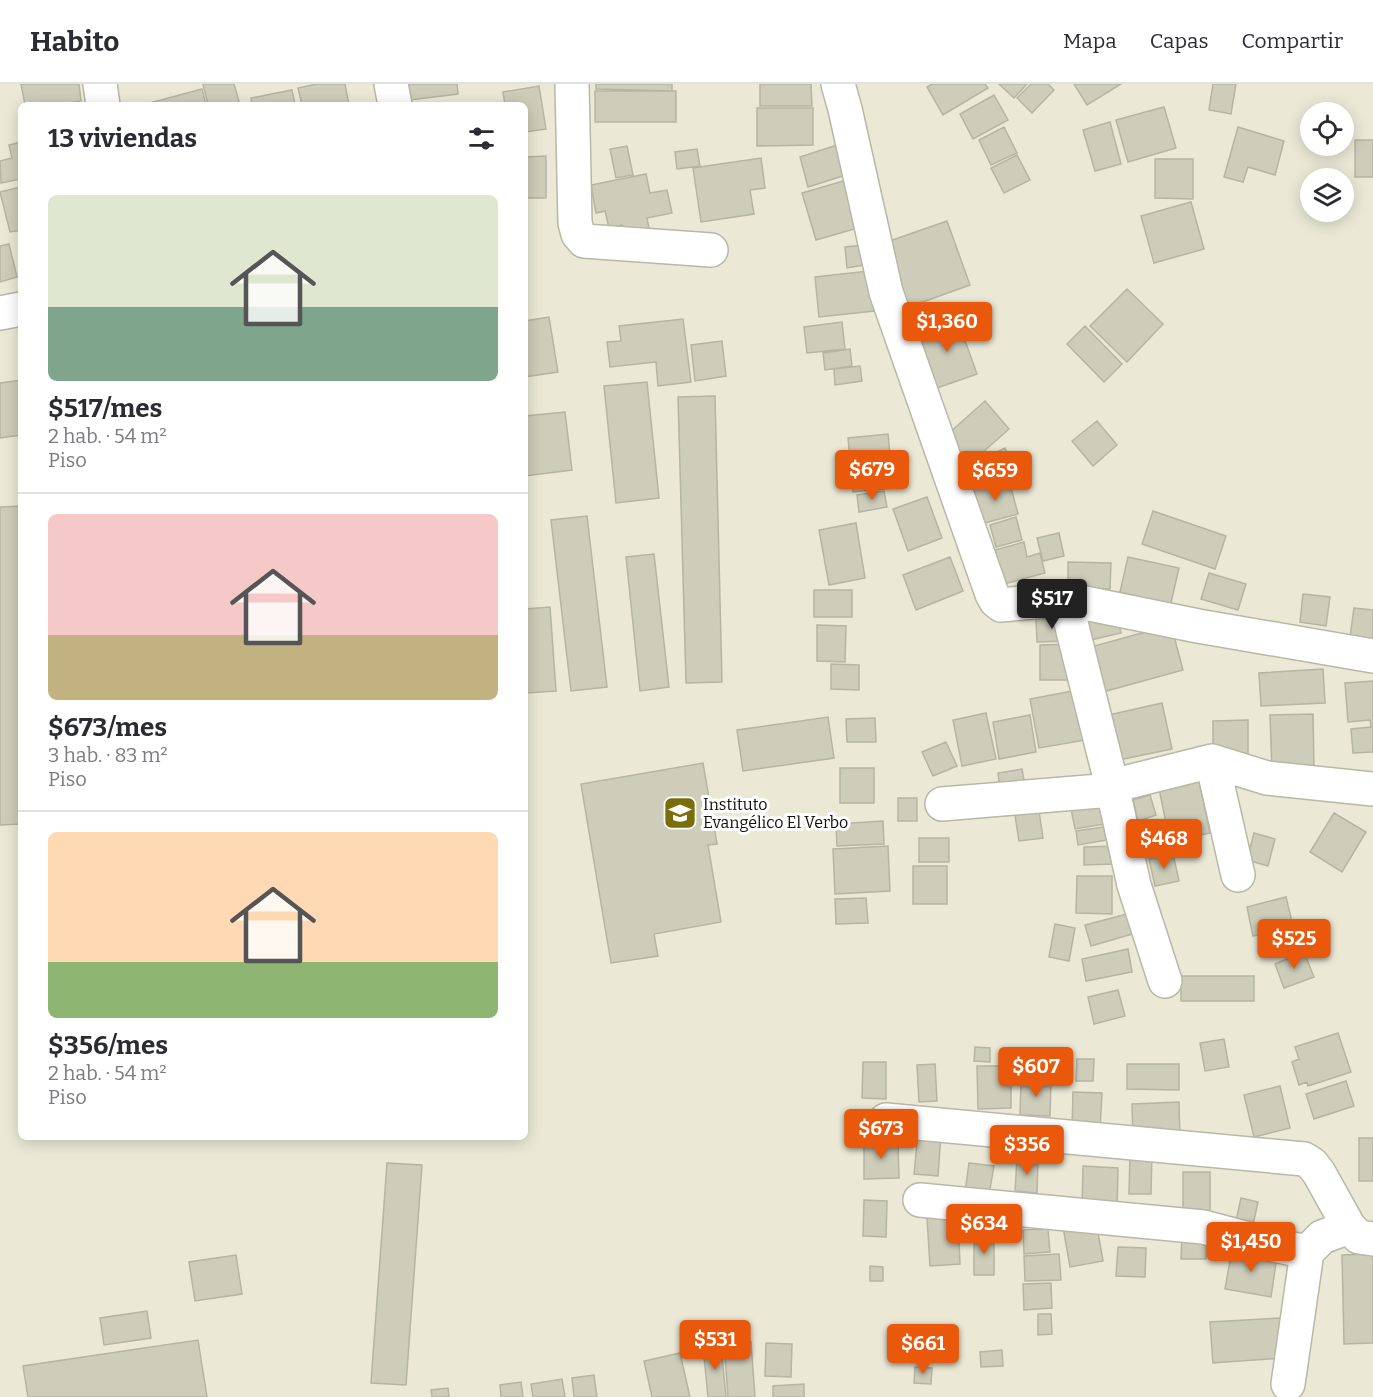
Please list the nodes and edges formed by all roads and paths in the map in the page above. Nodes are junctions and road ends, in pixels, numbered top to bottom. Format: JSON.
{"nodes":[{"id":1,"x":100,"y":84,"type":"edge"},
{"id":2,"x":391,"y":84,"type":"edge"},
{"id":3,"x":573,"y":84,"type":"edge"},
{"id":4,"x":838,"y":84,"type":"edge"},
{"id":5,"x":103,"y":102,"type":"edge"},
{"id":6,"x":394,"y":102,"type":"edge"},
{"id":7,"x":711,"y":250,"type":"dead end"},
{"id":8,"x":18,"y":310,"type":"edge"},
{"id":9,"x":0,"y":313,"type":"edge"},
{"id":10,"x":1065,"y":598,"type":"junction"},
{"id":11,"x":1373,"y":656,"type":"edge"},
{"id":12,"x":1212,"y":761,"type":"junction"},
{"id":13,"x":1112,"y":786,"type":"junction"},
{"id":14,"x":1373,"y":789,"type":"edge"},
{"id":15,"x":942,"y":804,"type":"dead end"},
{"id":16,"x":1238,"y":876,"type":"dead end"},
{"id":17,"x":1165,"y":981,"type":"dead end"},
{"id":18,"x":886,"y":1120,"type":"dead end"},
{"id":19,"x":920,"y":1200,"type":"dead end"},
{"id":20,"x":1361,"y":1233,"type":"edge"},
{"id":21,"x":1306,"y":1252,"type":"junction"},
{"id":22,"x":1288,"y":1384,"type":"dead end"}],
"edges":[{"from":1,"to":5,"type":"street"},
{"from":2,"to":6,"type":"street"},
{"from":3,"to":7,"type":"street"},
{"from":4,"to":10,"type":"street"},
{"from":8,"to":9,"type":"street"},
{"from":10,"to":11,"type":"street"},
{"from":10,"to":13,"type":"street"},
{"from":12,"to":13,"type":"street"},
{"from":12,"to":14,"type":"street"},
{"from":12,"to":16,"type":"street"},
{"from":13,"to":15,"type":"street"},
{"from":13,"to":17,"type":"street"},
{"from":18,"to":20,"type":"street"},
{"from":19,"to":21,"type":"street"},
{"from":20,"to":21,"type":"street"},
{"from":21,"to":22,"type":"street"}]}
